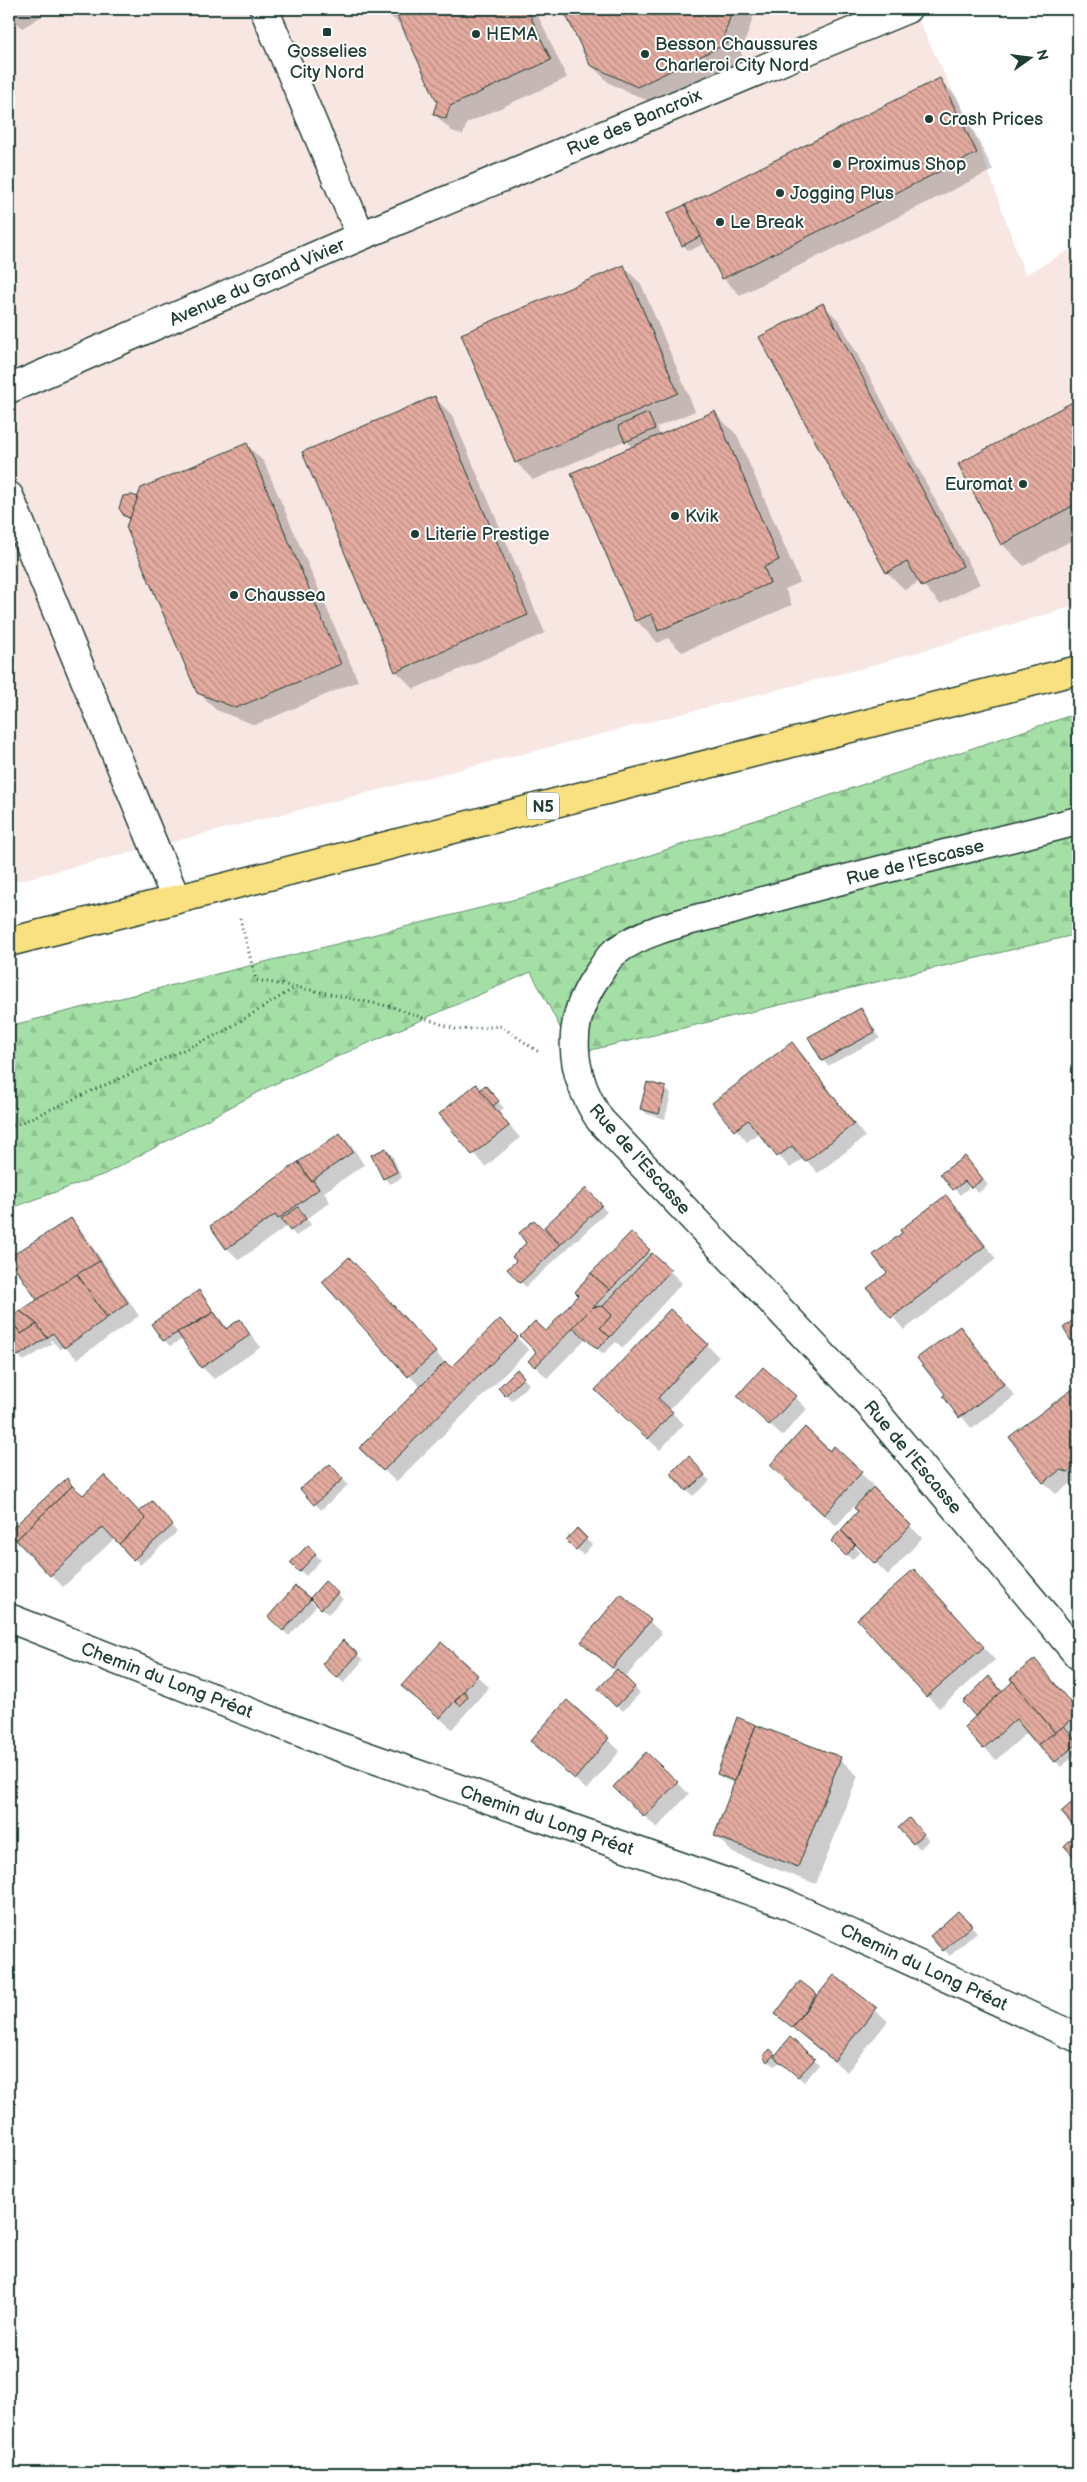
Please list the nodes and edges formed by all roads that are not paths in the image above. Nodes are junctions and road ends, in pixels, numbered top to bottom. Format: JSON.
{"nodes":[{"id":1,"x":264,"y":9,"type":"edge"},
{"id":2,"x":907,"y":9,"type":"edge"},
{"id":3,"x":361,"y":236,"type":"junction"},
{"id":4,"x":9,"y":389,"type":"edge"},
{"id":5,"x":9,"y":496,"type":"edge"},
{"id":6,"x":1078,"y":670,"type":"edge"},
{"id":7,"x":1078,"y":821,"type":"edge"},
{"id":8,"x":176,"y":899,"type":"junction"},
{"id":9,"x":9,"y":942,"type":"edge"},
{"id":10,"x":9,"y":1618,"type":"edge"},
{"id":11,"x":1078,"y":1655,"type":"edge"},
{"id":12,"x":1078,"y":2038,"type":"edge"}],
"edges":[{"from":1,"to":3,"type":"street","name":"Avenue du Grand Vivier"},
{"from":2,"to":3,"type":"street","name":"Rue des Bancroix"},
{"from":3,"to":4,"type":"street","name":"Avenue du Grand Vivier"},
{"from":5,"to":8,"type":"street"},
{"from":6,"to":8,"type":"main road","number":"N5"},
{"from":7,"to":11,"type":"street","name":"Rue de l'Escasse"},
{"from":8,"to":9,"type":"main road","number":"N5"},
{"from":10,"to":12,"type":"street","name":"Chemin du Long Préat"}]}
